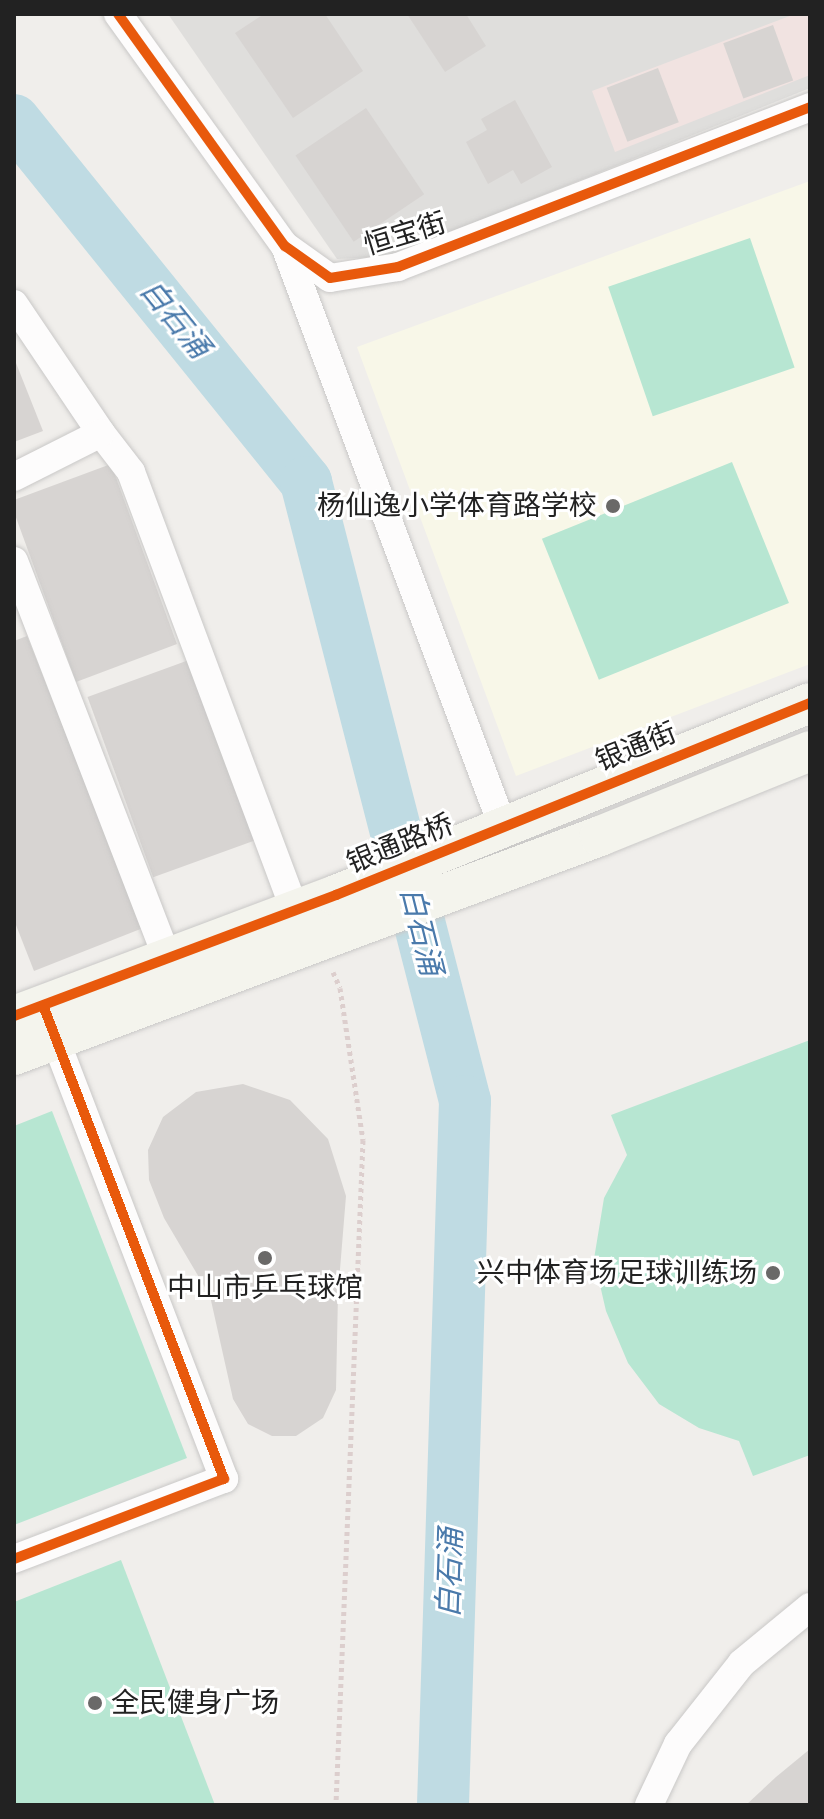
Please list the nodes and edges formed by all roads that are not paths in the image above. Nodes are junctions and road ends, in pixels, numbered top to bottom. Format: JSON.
{"nodes":[{"id":1,"x":118,"y":14,"type":"edge"},
{"id":2,"x":810,"y":107,"type":"edge"},
{"id":3,"x":285,"y":246,"type":"junction"},
{"id":4,"x":14,"y":304,"type":"edge"},
{"id":5,"x":101,"y":433,"type":"junction"},
{"id":6,"x":14,"y":477,"type":"edge"},
{"id":7,"x":14,"y":561,"type":"edge"},
{"id":8,"x":22,"y":616,"type":"edge"},
{"id":9,"x":810,"y":703,"type":"edge"},
{"id":10,"x":810,"y":751,"type":"edge"},
{"id":11,"x":492,"y":832,"type":"junction"},
{"id":12,"x":294,"y":909,"type":"junction"},
{"id":13,"x":335,"y":922,"type":"junction"},
{"id":14,"x":167,"y":958,"type":"junction"},
{"id":15,"x":37,"y":1020,"type":"edge"},
{"id":16,"x":14,"y":1055,"type":"edge"},
{"id":17,"x":14,"y":1559,"type":"edge"},
{"id":18,"x":810,"y":1607,"type":"edge"},
{"id":19,"x":649,"y":1805,"type":"edge"}],
"edges":[{"from":1,"to":3,"type":"street","name":"恒宝街"},
{"from":2,"to":3,"type":"street","name":"恒宝街"},
{"from":3,"to":11,"type":"street"},
{"from":4,"to":5,"type":"street"},
{"from":5,"to":6,"type":"street"},
{"from":5,"to":12,"type":"street"},
{"from":7,"to":8,"type":"street"},
{"from":8,"to":14,"type":"street"},
{"from":9,"to":11,"type":"street","name":"银通街"},
{"from":10,"to":13,"type":"street"},
{"from":11,"to":13,"type":"street","name":"银通路桥"},
{"from":12,"to":13,"type":"street"},
{"from":12,"to":14,"type":"street"},
{"from":13,"to":15,"type":"street"},
{"from":14,"to":15,"type":"street"},
{"from":15,"to":16,"type":"street"},
{"from":15,"to":17,"type":"street"},
{"from":18,"to":19,"type":"street"}]}
